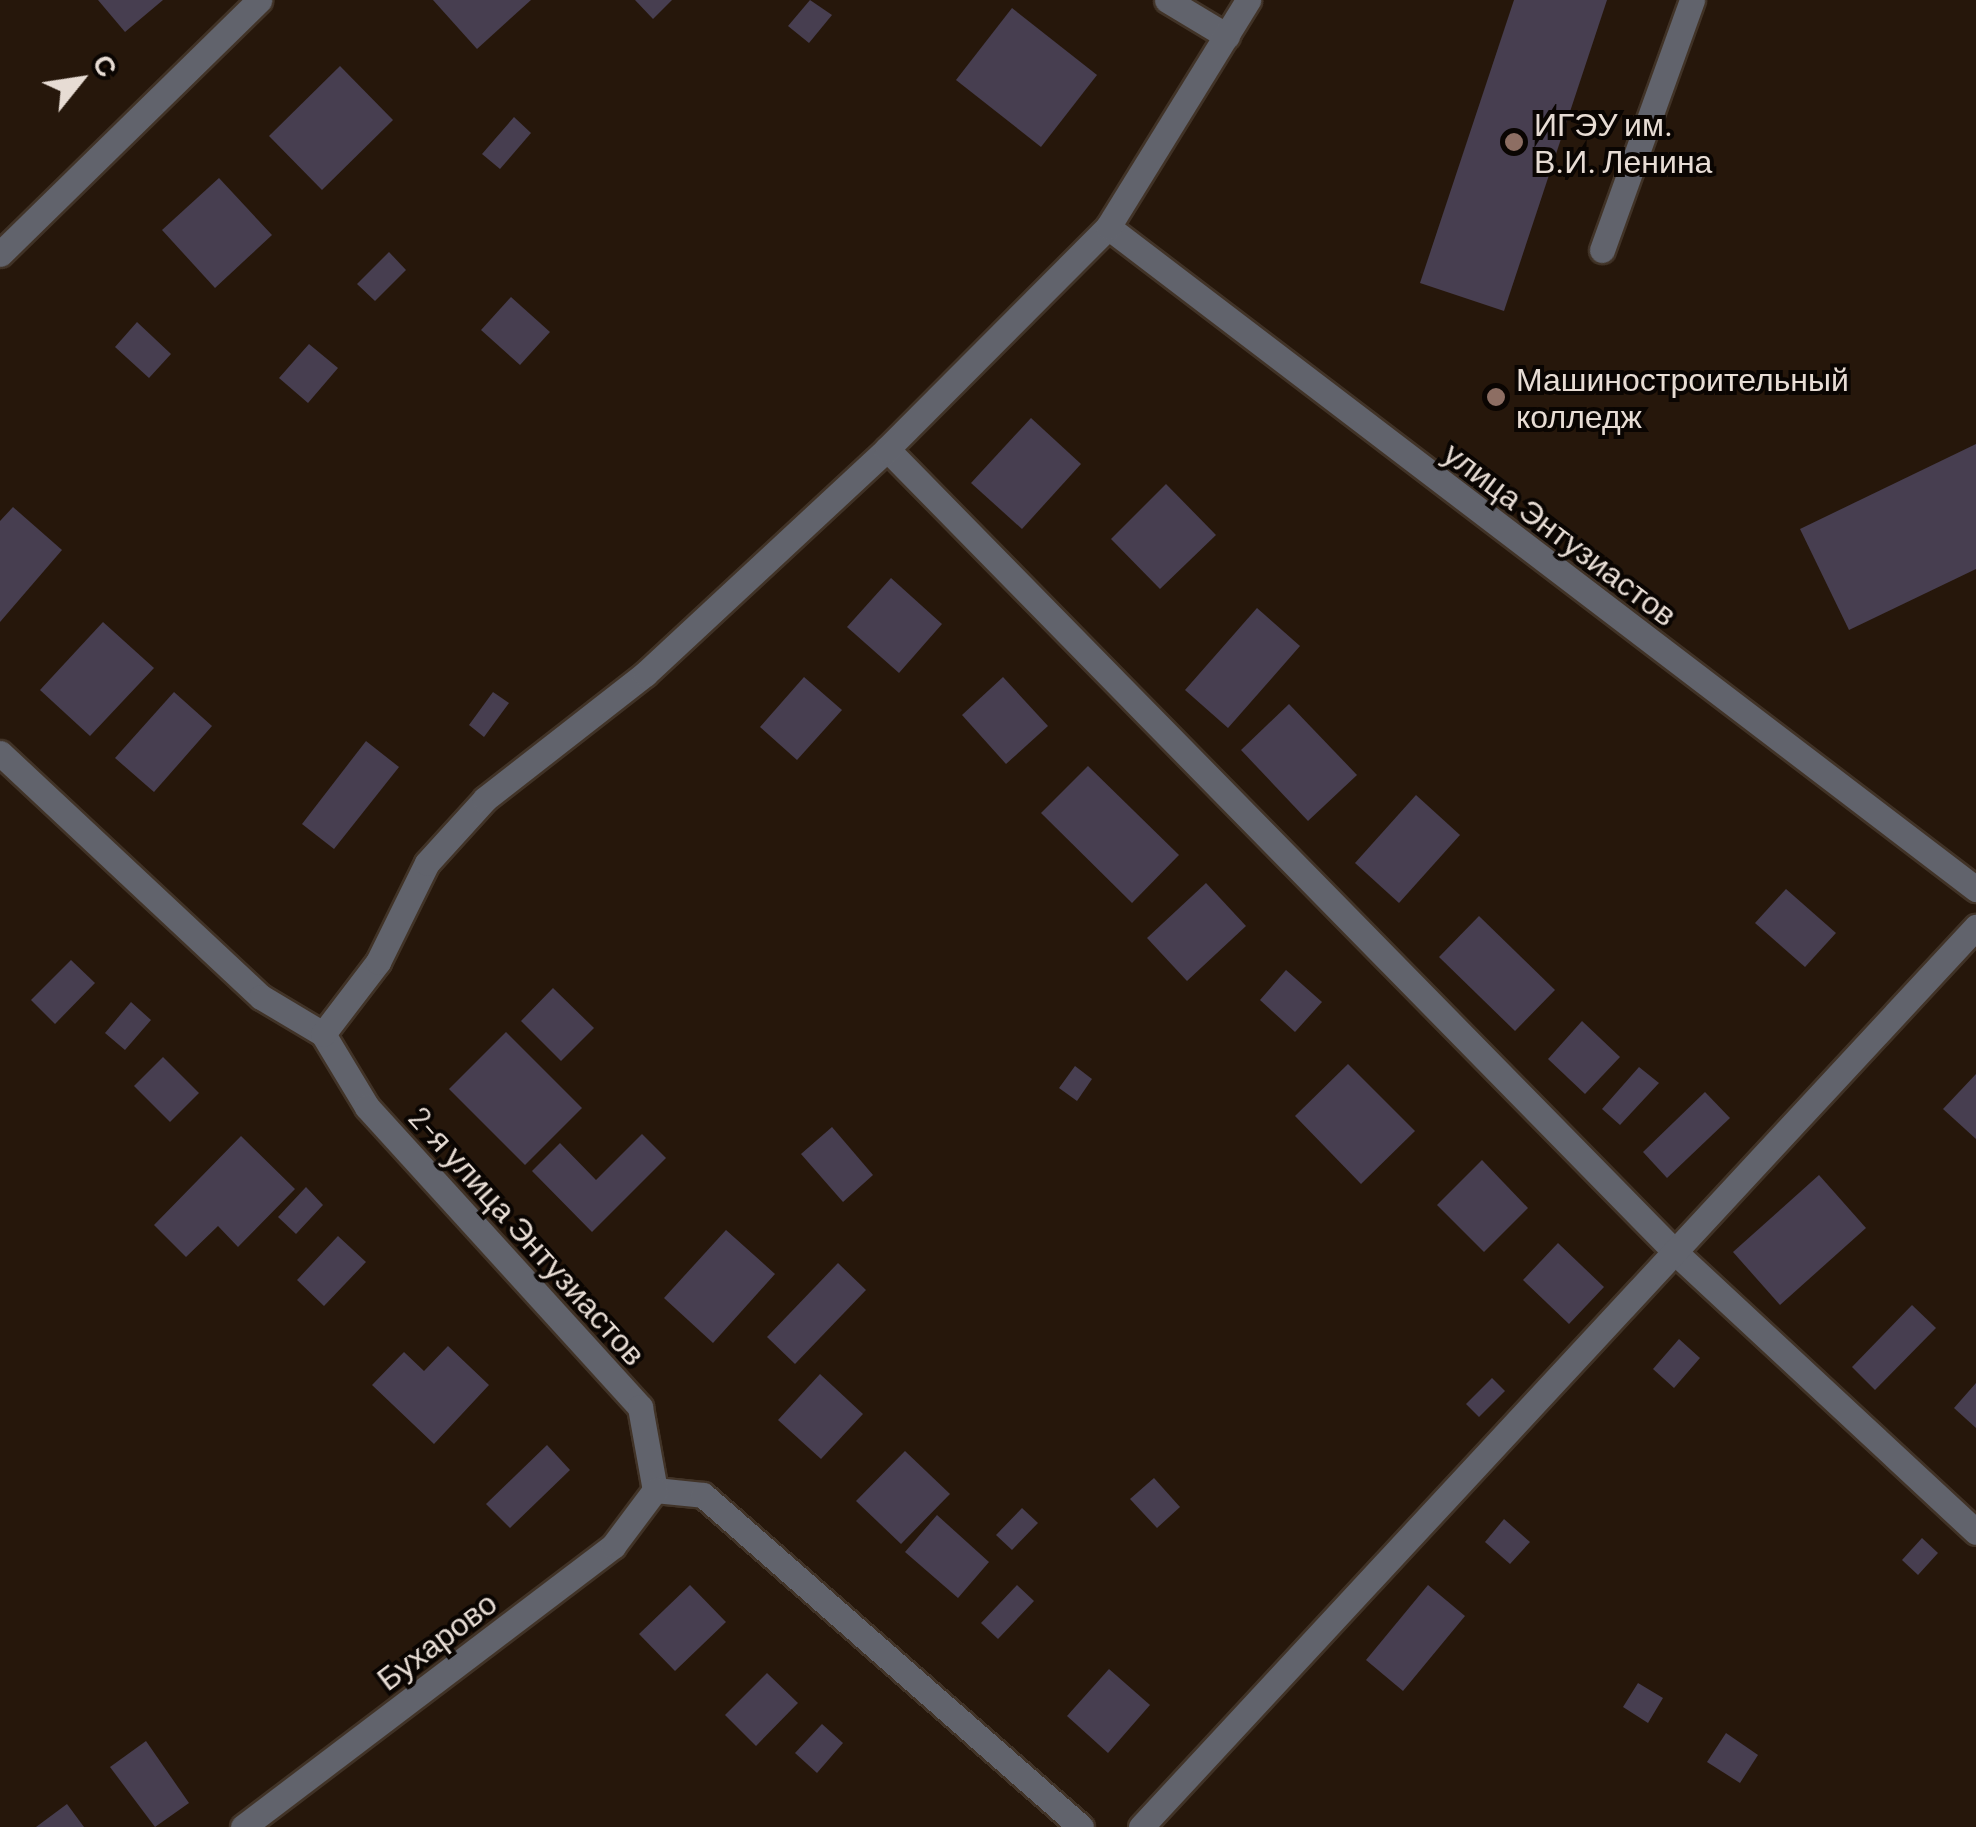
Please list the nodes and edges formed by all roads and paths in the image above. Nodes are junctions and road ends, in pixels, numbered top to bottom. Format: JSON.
{"nodes":[{"id":1,"x":259,"y":0,"type":"edge"},
{"id":2,"x":1168,"y":0,"type":"edge"},
{"id":3,"x":1248,"y":0,"type":"edge"},
{"id":4,"x":1692,"y":0,"type":"edge"},
{"id":5,"x":1226,"y":36,"type":"junction"},
{"id":6,"x":1108,"y":228,"type":"junction"},
{"id":7,"x":1602,"y":250,"type":"dead end"},
{"id":8,"x":0,"y":254,"type":"edge"},
{"id":9,"x":887,"y":449,"type":"junction"},
{"id":10,"x":0,"y":753,"type":"edge"},
{"id":11,"x":1976,"y":888,"type":"edge"},
{"id":12,"x":1976,"y":927,"type":"edge"},
{"id":13,"x":323,"y":1034,"type":"junction"},
{"id":14,"x":1677,"y":1254,"type":"junction"},
{"id":15,"x":655,"y":1490,"type":"junction"},
{"id":16,"x":1976,"y":1532,"type":"edge"},
{"id":17,"x":254,"y":1824,"type":"edge"},
{"id":18,"x":1080,"y":1827,"type":"edge"},
{"id":19,"x":1141,"y":1827,"type":"edge"}],
"edges":[{"from":1,"to":8,"type":"street"},
{"from":2,"to":5,"type":"street"},
{"from":3,"to":5,"type":"street"},
{"from":4,"to":7,"type":"street"},
{"from":5,"to":6,"type":"street"},
{"from":6,"to":9,"type":"street"},
{"from":6,"to":11,"type":"street","name":"улица Энтузиастов"},
{"from":9,"to":13,"type":"street"},
{"from":9,"to":14,"type":"street"},
{"from":10,"to":13,"type":"street","name":"2-я улица Энтузиастов"},
{"from":12,"to":14,"type":"street"},
{"from":13,"to":15,"type":"street","name":"2-я улица Энтузиастов"},
{"from":14,"to":16,"type":"street"},
{"from":14,"to":19,"type":"street"},
{"from":15,"to":17,"type":"street","name":"Бухарово"},
{"from":15,"to":18,"type":"street"}]}
